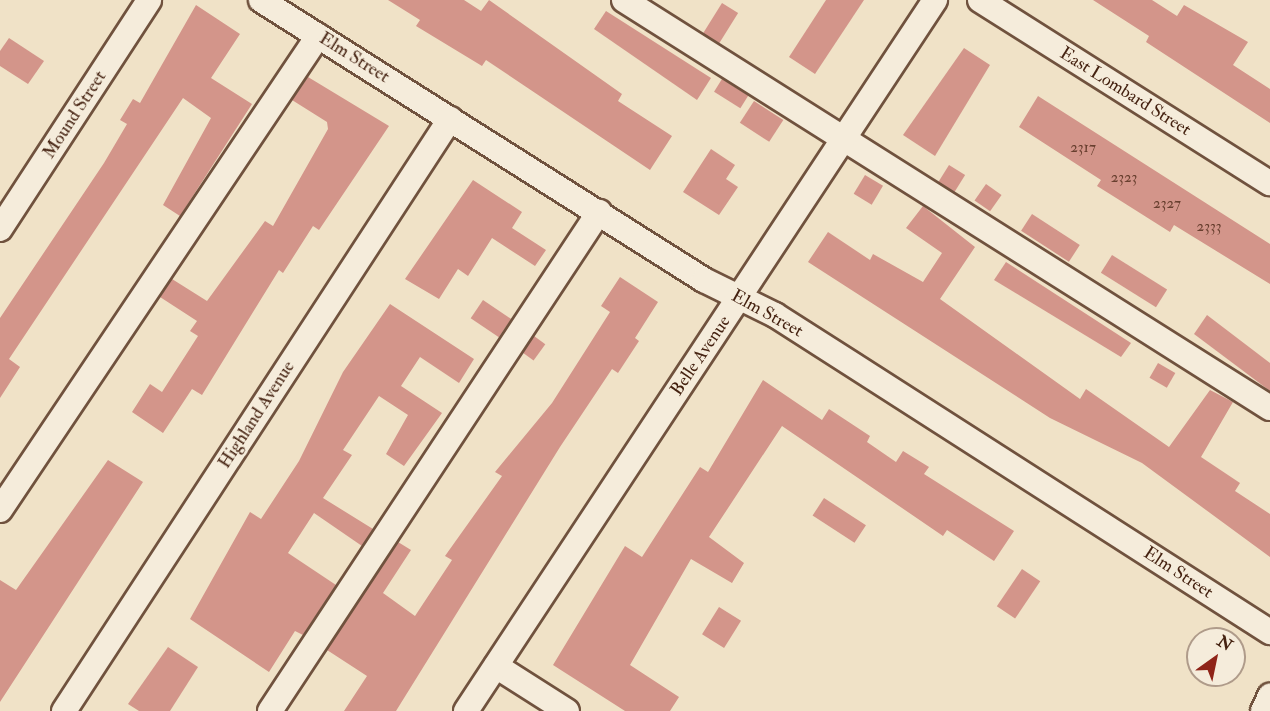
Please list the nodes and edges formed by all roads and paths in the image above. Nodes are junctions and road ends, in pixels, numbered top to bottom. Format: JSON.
{"nodes":[{"id":1,"x":149,"y":0,"type":"edge"},
{"id":2,"x":261,"y":0,"type":"edge"},
{"id":3,"x":624,"y":0,"type":"edge"},
{"id":4,"x":935,"y":0,"type":"edge"},
{"id":5,"x":980,"y":0,"type":"edge"},
{"id":6,"x":318,"y":36,"type":"junction"},
{"id":7,"x":450,"y":119,"type":"junction"},
{"id":8,"x":844,"y":141,"type":"junction"},
{"id":9,"x":1270,"y":183,"type":"edge"},
{"id":10,"x":599,"y":212,"type":"junction"},
{"id":11,"x":0,"y":229,"type":"edge"},
{"id":12,"x":740,"y":298,"type":"junction"},
{"id":13,"x":1270,"y":408,"type":"edge"},
{"id":14,"x":0,"y":510,"type":"edge"},
{"id":15,"x":1270,"y":632,"type":"edge"},
{"id":16,"x":496,"y":666,"type":"junction"},
{"id":17,"x":1270,"y":696,"type":"edge"},
{"id":18,"x":64,"y":711,"type":"edge"},
{"id":19,"x":270,"y":711,"type":"edge"},
{"id":20,"x":466,"y":711,"type":"edge"},
{"id":21,"x":567,"y":711,"type":"edge"},
{"id":22,"x":1263,"y":711,"type":"edge"}],
"edges":[{"from":1,"to":11,"type":"street","name":"Mound Street"},
{"from":2,"to":6,"type":"street","name":"Elm Street"},
{"from":3,"to":8,"type":"street"},
{"from":4,"to":8,"type":"street","name":"Belle Avenue"},
{"from":5,"to":9,"type":"street","name":"East Lombard Street"},
{"from":6,"to":7,"type":"street","name":"Elm Street"},
{"from":6,"to":14,"type":"street"},
{"from":7,"to":10,"type":"street","name":"Elm Street"},
{"from":7,"to":18,"type":"street","name":"Highland Avenue"},
{"from":8,"to":12,"type":"street","name":"Belle Avenue"},
{"from":8,"to":13,"type":"street"},
{"from":10,"to":12,"type":"street","name":"Elm Street"},
{"from":10,"to":19,"type":"street"},
{"from":12,"to":15,"type":"street","name":"Elm Street"},
{"from":12,"to":16,"type":"street","name":"Belle Avenue"},
{"from":16,"to":20,"type":"street","name":"Belle Avenue"},
{"from":16,"to":21,"type":"street"},
{"from":17,"to":22,"type":"street"}]}
